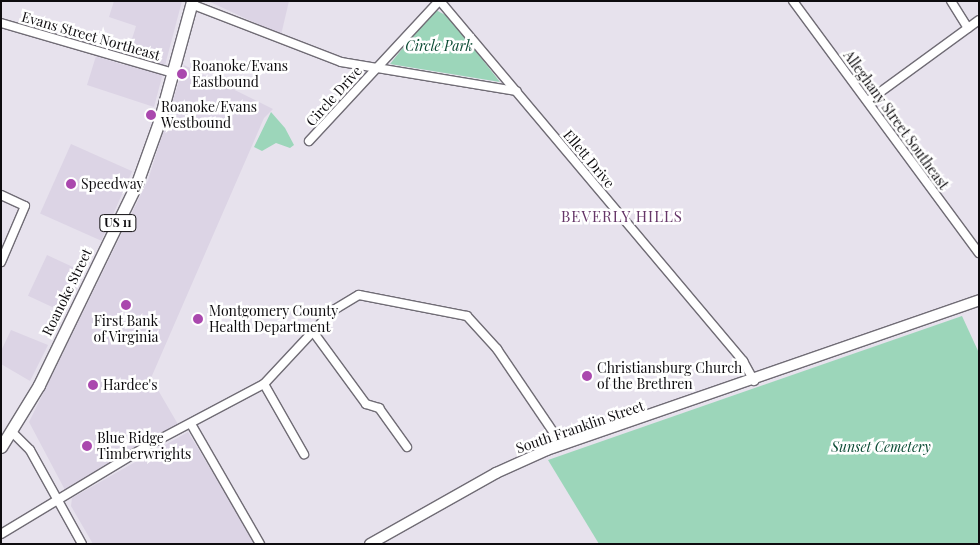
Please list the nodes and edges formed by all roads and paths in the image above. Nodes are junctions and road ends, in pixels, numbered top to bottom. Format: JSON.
{"nodes":[{"id":1,"x":439,"y":1,"type":"edge"},
{"id":2,"x":793,"y":1,"type":"edge"},
{"id":3,"x":951,"y":1,"type":"edge"},
{"id":4,"x":192,"y":3,"type":"edge"},
{"id":5,"x":979,"y":20,"type":"edge"},
{"id":6,"x":1,"y":23,"type":"edge"},
{"id":7,"x":968,"y":28,"type":"junction"},
{"id":8,"x":376,"y":67,"type":"junction"},
{"id":9,"x":173,"y":73,"type":"junction"},
{"id":10,"x":517,"y":91,"type":"junction"},
{"id":11,"x":868,"y":101,"type":"junction"},
{"id":12,"x":309,"y":141,"type":"dead end"},
{"id":13,"x":1,"y":195,"type":"edge"},
{"id":14,"x":979,"y":253,"type":"edge"},
{"id":15,"x":1,"y":262,"type":"edge"},
{"id":16,"x":979,"y":300,"type":"edge"},
{"id":17,"x":314,"y":333,"type":"junction"},
{"id":18,"x":754,"y":381,"type":"junction"},
{"id":19,"x":264,"y":384,"type":"junction"},
{"id":20,"x":191,"y":424,"type":"junction"},
{"id":21,"x":12,"y":432,"type":"junction"},
{"id":22,"x":562,"y":445,"type":"junction"},
{"id":23,"x":1,"y":447,"type":"edge"},
{"id":24,"x":407,"y":447,"type":"dead end"},
{"id":25,"x":304,"y":454,"type":"dead end"},
{"id":26,"x":58,"y":501,"type":"junction"},
{"id":27,"x":1,"y":534,"type":"edge"},
{"id":28,"x":82,"y":544,"type":"edge"},
{"id":29,"x":260,"y":544,"type":"edge"},
{"id":30,"x":370,"y":544,"type":"edge"}],
"edges":[{"from":1,"to":8,"type":"street","name":"Circle Drive"},
{"from":1,"to":10,"type":"street","name":"Ellett Drive"},
{"from":2,"to":11,"type":"street","name":"Alleghany Street Southeast"},
{"from":3,"to":7,"type":"street"},
{"from":4,"to":8,"type":"street"},
{"from":4,"to":9,"type":"main road","name":"Roanoke Street","number":"US 11"},
{"from":5,"to":7,"type":"street"},
{"from":6,"to":9,"type":"street","name":"Evans Street Northeast"},
{"from":7,"to":11,"type":"street"},
{"from":8,"to":10,"type":"street"},
{"from":8,"to":12,"type":"street","name":"Circle Drive"},
{"from":9,"to":21,"type":"main road","name":"Roanoke Street","number":"US 11"},
{"from":10,"to":18,"type":"street","name":"Ellett Drive"},
{"from":11,"to":14,"type":"street","name":"Alleghany Street Southeast"},
{"from":13,"to":15,"type":"street"},
{"from":16,"to":18,"type":"main road","name":"South Franklin Street"},
{"from":17,"to":19,"type":"street"},
{"from":17,"to":22,"type":"street"},
{"from":17,"to":24,"type":"street"},
{"from":18,"to":22,"type":"main road","name":"South Franklin Street"},
{"from":19,"to":20,"type":"street"},
{"from":19,"to":25,"type":"street"},
{"from":20,"to":26,"type":"street"},
{"from":20,"to":29,"type":"street"},
{"from":21,"to":23,"type":"main road","name":"Roanoke Street","number":"US 11"},
{"from":21,"to":26,"type":"street"},
{"from":22,"to":30,"type":"main road","name":"South Franklin Street"},
{"from":26,"to":27,"type":"street"},
{"from":26,"to":28,"type":"street"}]}
